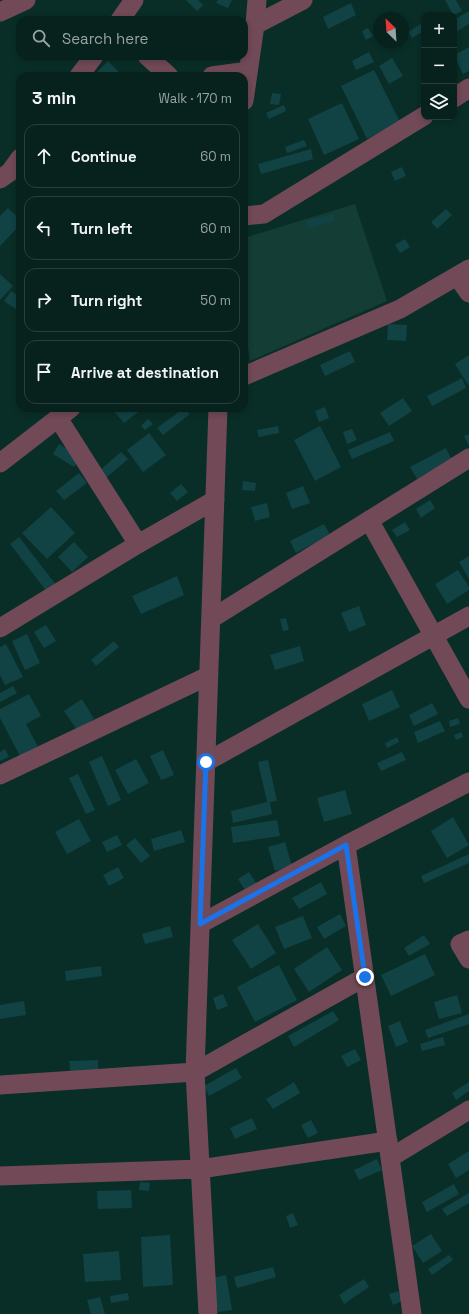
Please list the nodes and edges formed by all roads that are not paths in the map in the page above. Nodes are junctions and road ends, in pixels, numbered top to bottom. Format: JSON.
{"nodes":[{"id":1,"x":26,"y":0,"type":"edge"},
{"id":2,"x":134,"y":0,"type":"edge"},
{"id":3,"x":257,"y":0,"type":"edge"},
{"id":4,"x":303,"y":0,"type":"edge"},
{"id":5,"x":0,"y":12,"type":"edge"},
{"id":6,"x":123,"y":16,"type":"edge"},
{"id":7,"x":255,"y":25,"type":"junction"},
{"id":8,"x":91,"y":60,"type":"edge"},
{"id":9,"x":151,"y":60,"type":"edge"},
{"id":10,"x":248,"y":71,"type":"joint"},
{"id":11,"x":82,"y":72,"type":"edge"},
{"id":12,"x":165,"y":72,"type":"edge"},
{"id":13,"x":241,"y":72,"type":"edge"},
{"id":14,"x":469,"y":88,"type":"edge"},
{"id":15,"x":457,"y":96,"type":"edge"},
{"id":16,"x":421,"y":118,"type":"edge"},
{"id":17,"x":248,"y":216,"type":"edge"},
{"id":18,"x":463,"y":273,"type":"edge"},
{"id":19,"x":469,"y":293,"type":"edge"},
{"id":20,"x":248,"y":374,"type":"edge"},
{"id":21,"x":218,"y":412,"type":"edge"},
{"id":22,"x":64,"y":413,"type":"edge"},
{"id":23,"x":469,"y":458,"type":"edge"},
{"id":24,"x":0,"y":463,"type":"edge"},
{"id":25,"x":215,"y":500,"type":"junction"},
{"id":26,"x":370,"y":520,"type":"junction"},
{"id":27,"x":138,"y":544,"type":"junction"},
{"id":28,"x":469,"y":616,"type":"edge"},
{"id":29,"x":211,"y":619,"type":"junction"},
{"id":30,"x":0,"y":628,"type":"edge"},
{"id":31,"x":434,"y":636,"type":"junction"},
{"id":32,"x":208,"y":676,"type":"junction"},
{"id":33,"x":469,"y":699,"type":"edge"},
{"id":34,"x":206,"y":762,"type":"junction"},
{"id":35,"x":0,"y":775,"type":"edge"},
{"id":36,"x":469,"y":782,"type":"edge"},
{"id":37,"x":346,"y":845,"type":"junction"},
{"id":38,"x":200,"y":924,"type":"junction"},
{"id":39,"x":469,"y":940,"type":"edge"},
{"id":40,"x":469,"y":959,"type":"edge"},
{"id":41,"x":365,"y":977,"type":"junction"},
{"id":42,"x":195,"y":1072,"type":"junction"},
{"id":43,"x":0,"y":1085,"type":"edge"},
{"id":44,"x":469,"y":1110,"type":"edge"},
{"id":45,"x":389,"y":1150,"type":"junction"},
{"id":46,"x":200,"y":1169,"type":"junction"},
{"id":47,"x":0,"y":1176,"type":"edge"},
{"id":48,"x":208,"y":1314,"type":"edge"},
{"id":49,"x":412,"y":1314,"type":"edge"}],
"edges":[{"from":1,"to":5,"type":"street"},
{"from":2,"to":6,"type":"street"},
{"from":3,"to":7,"type":"street"},
{"from":4,"to":7,"type":"street"},
{"from":7,"to":10,"type":"street"},
{"from":8,"to":11,"type":"street"},
{"from":9,"to":12,"type":"street"},
{"from":10,"to":13,"type":"street"},
{"from":14,"to":15,"type":"street"},
{"from":16,"to":17,"type":"street"},
{"from":18,"to":19,"type":"street"},
{"from":18,"to":20,"type":"street"},
{"from":21,"to":25,"type":"street"},
{"from":22,"to":24,"type":"street"},
{"from":22,"to":27,"type":"street"},
{"from":23,"to":26,"type":"street"},
{"from":25,"to":27,"type":"street"},
{"from":25,"to":29,"type":"street"},
{"from":26,"to":29,"type":"street"},
{"from":26,"to":31,"type":"street"},
{"from":27,"to":30,"type":"street"},
{"from":28,"to":31,"type":"street"},
{"from":29,"to":32,"type":"street"},
{"from":31,"to":33,"type":"street"},
{"from":31,"to":34,"type":"street"},
{"from":32,"to":34,"type":"street"},
{"from":32,"to":35,"type":"street"},
{"from":34,"to":38,"type":"street"},
{"from":36,"to":37,"type":"street"},
{"from":37,"to":38,"type":"street"},
{"from":37,"to":41,"type":"street"},
{"from":38,"to":42,"type":"street"},
{"from":39,"to":40,"type":"street"},
{"from":41,"to":42,"type":"street"},
{"from":41,"to":45,"type":"street"},
{"from":42,"to":43,"type":"street"},
{"from":42,"to":46,"type":"street"},
{"from":44,"to":45,"type":"street"},
{"from":45,"to":46,"type":"street"},
{"from":45,"to":49,"type":"street"},
{"from":46,"to":47,"type":"street"},
{"from":46,"to":48,"type":"street"}]}
